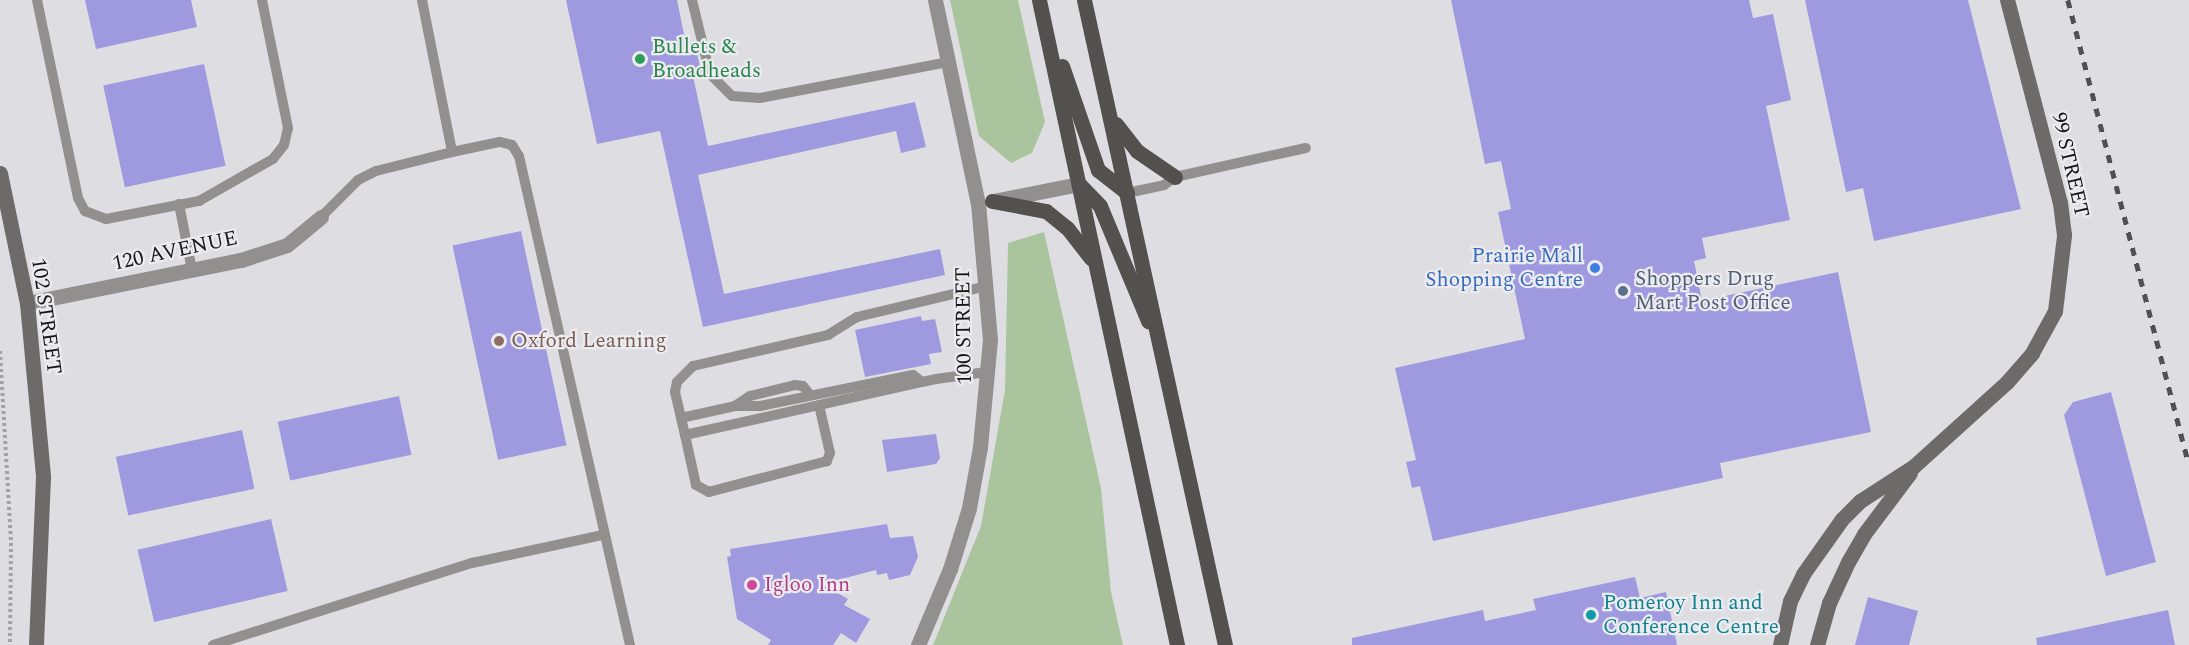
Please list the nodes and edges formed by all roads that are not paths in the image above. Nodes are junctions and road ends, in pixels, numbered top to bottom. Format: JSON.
{"nodes":[{"id":1,"x":38,"y":0,"type":"edge"},
{"id":2,"x":262,"y":0,"type":"edge"},
{"id":3,"x":422,"y":0,"type":"edge"},
{"id":4,"x":692,"y":0,"type":"edge"},
{"id":5,"x":935,"y":0,"type":"edge"},
{"id":6,"x":1084,"y":0,"type":"edge"},
{"id":7,"x":2007,"y":0,"type":"edge"},
{"id":8,"x":1040,"y":2,"type":"edge"},
{"id":9,"x":948,"y":62,"type":"junction"},
{"id":10,"x":1109,"y":112,"type":"junction"},
{"id":11,"x":1306,"y":148,"type":"dead end"},
{"id":12,"x":452,"y":152,"type":"junction"},
{"id":13,"x":0,"y":173,"type":"edge"},
{"id":14,"x":1175,"y":177,"type":"junction"},
{"id":15,"x":1079,"y":184,"type":"junction"},
{"id":16,"x":1127,"y":193,"type":"junction"},
{"id":17,"x":985,"y":203,"type":"junction"},
{"id":18,"x":178,"y":204,"type":"junction"},
{"id":19,"x":321,"y":217,"type":"joint"},
{"id":20,"x":1094,"y":262,"type":"junction"},
{"id":21,"x":192,"y":270,"type":"junction"},
{"id":22,"x":987,"y":286,"type":"junction"},
{"id":23,"x":27,"y":303,"type":"junction"},
{"id":24,"x":1162,"y":354,"type":"junction"},
{"id":25,"x":987,"y":372,"type":"junction"},
{"id":26,"x":922,"y":382,"type":"junction"},
{"id":27,"x":819,"y":405,"type":"junction"},
{"id":28,"x":681,"y":418,"type":"junction"},
{"id":29,"x":685,"y":435,"type":"junction"},
{"id":30,"x":1914,"y":466,"type":"junction"},
{"id":31,"x":603,"y":535,"type":"junction"},
{"id":32,"x":36,"y":645,"type":"edge"},
{"id":33,"x":213,"y":645,"type":"edge"},
{"id":34,"x":630,"y":645,"type":"edge"},
{"id":35,"x":918,"y":645,"type":"edge"},
{"id":36,"x":1177,"y":645,"type":"edge"},
{"id":37,"x":1225,"y":645,"type":"edge"},
{"id":38,"x":1780,"y":645,"type":"edge"},
{"id":39,"x":1816,"y":645,"type":"edge"}],
"edges":[{"from":1,"to":18,"type":"lane"},
{"from":2,"to":18,"type":"lane"},
{"from":3,"to":12,"type":"lane"},
{"from":4,"to":9,"type":"lane"},
{"from":5,"to":9,"type":"street","name":"100 STREET"},
{"from":6,"to":10,"type":"main road"},
{"from":7,"to":30,"type":"street","name":"99 STREET"},
{"from":8,"to":15,"type":"main road"},
{"from":8,"to":16,"type":"main road"},
{"from":9,"to":17,"type":"street","name":"100 STREET"},
{"from":10,"to":14,"type":"main road"},
{"from":10,"to":16,"type":"main road"},
{"from":11,"to":14,"type":"lane"},
{"from":12,"to":19,"type":"lane"},
{"from":12,"to":31,"type":"lane"},
{"from":13,"to":23,"type":"street","name":"102 STREET"},
{"from":14,"to":16,"type":"lane"},
{"from":15,"to":17,"type":"street"},
{"from":15,"to":20,"type":"main road"},
{"from":15,"to":24,"type":"main road"},
{"from":16,"to":24,"type":"main road"},
{"from":17,"to":20,"type":"main road"},
{"from":17,"to":22,"type":"street","name":"100 STREET"},
{"from":18,"to":21,"type":"lane"},
{"from":19,"to":21,"type":"street","name":"120 AVENUE"},
{"from":20,"to":36,"type":"main road"},
{"from":21,"to":23,"type":"street","name":"120 AVENUE"},
{"from":22,"to":25,"type":"street","name":"100 STREET"},
{"from":22,"to":28,"type":"lane"},
{"from":23,"to":32,"type":"street","name":"102 STREET"},
{"from":24,"to":37,"type":"main road"},
{"from":25,"to":26,"type":"lane"},
{"from":25,"to":35,"type":"street","name":"100 STREET"},
{"from":26,"to":27,"type":"lane"},
{"from":26,"to":28,"type":"lane"},
{"from":27,"to":29,"type":"lane"},
{"from":27,"to":29,"type":"lane"},
{"from":28,"to":29,"type":"lane"},
{"from":30,"to":38,"type":"street","name":"99 STREET"},
{"from":30,"to":39,"type":"street","name":"99 STREET"},
{"from":31,"to":33,"type":"lane"},
{"from":31,"to":34,"type":"lane"}]}
